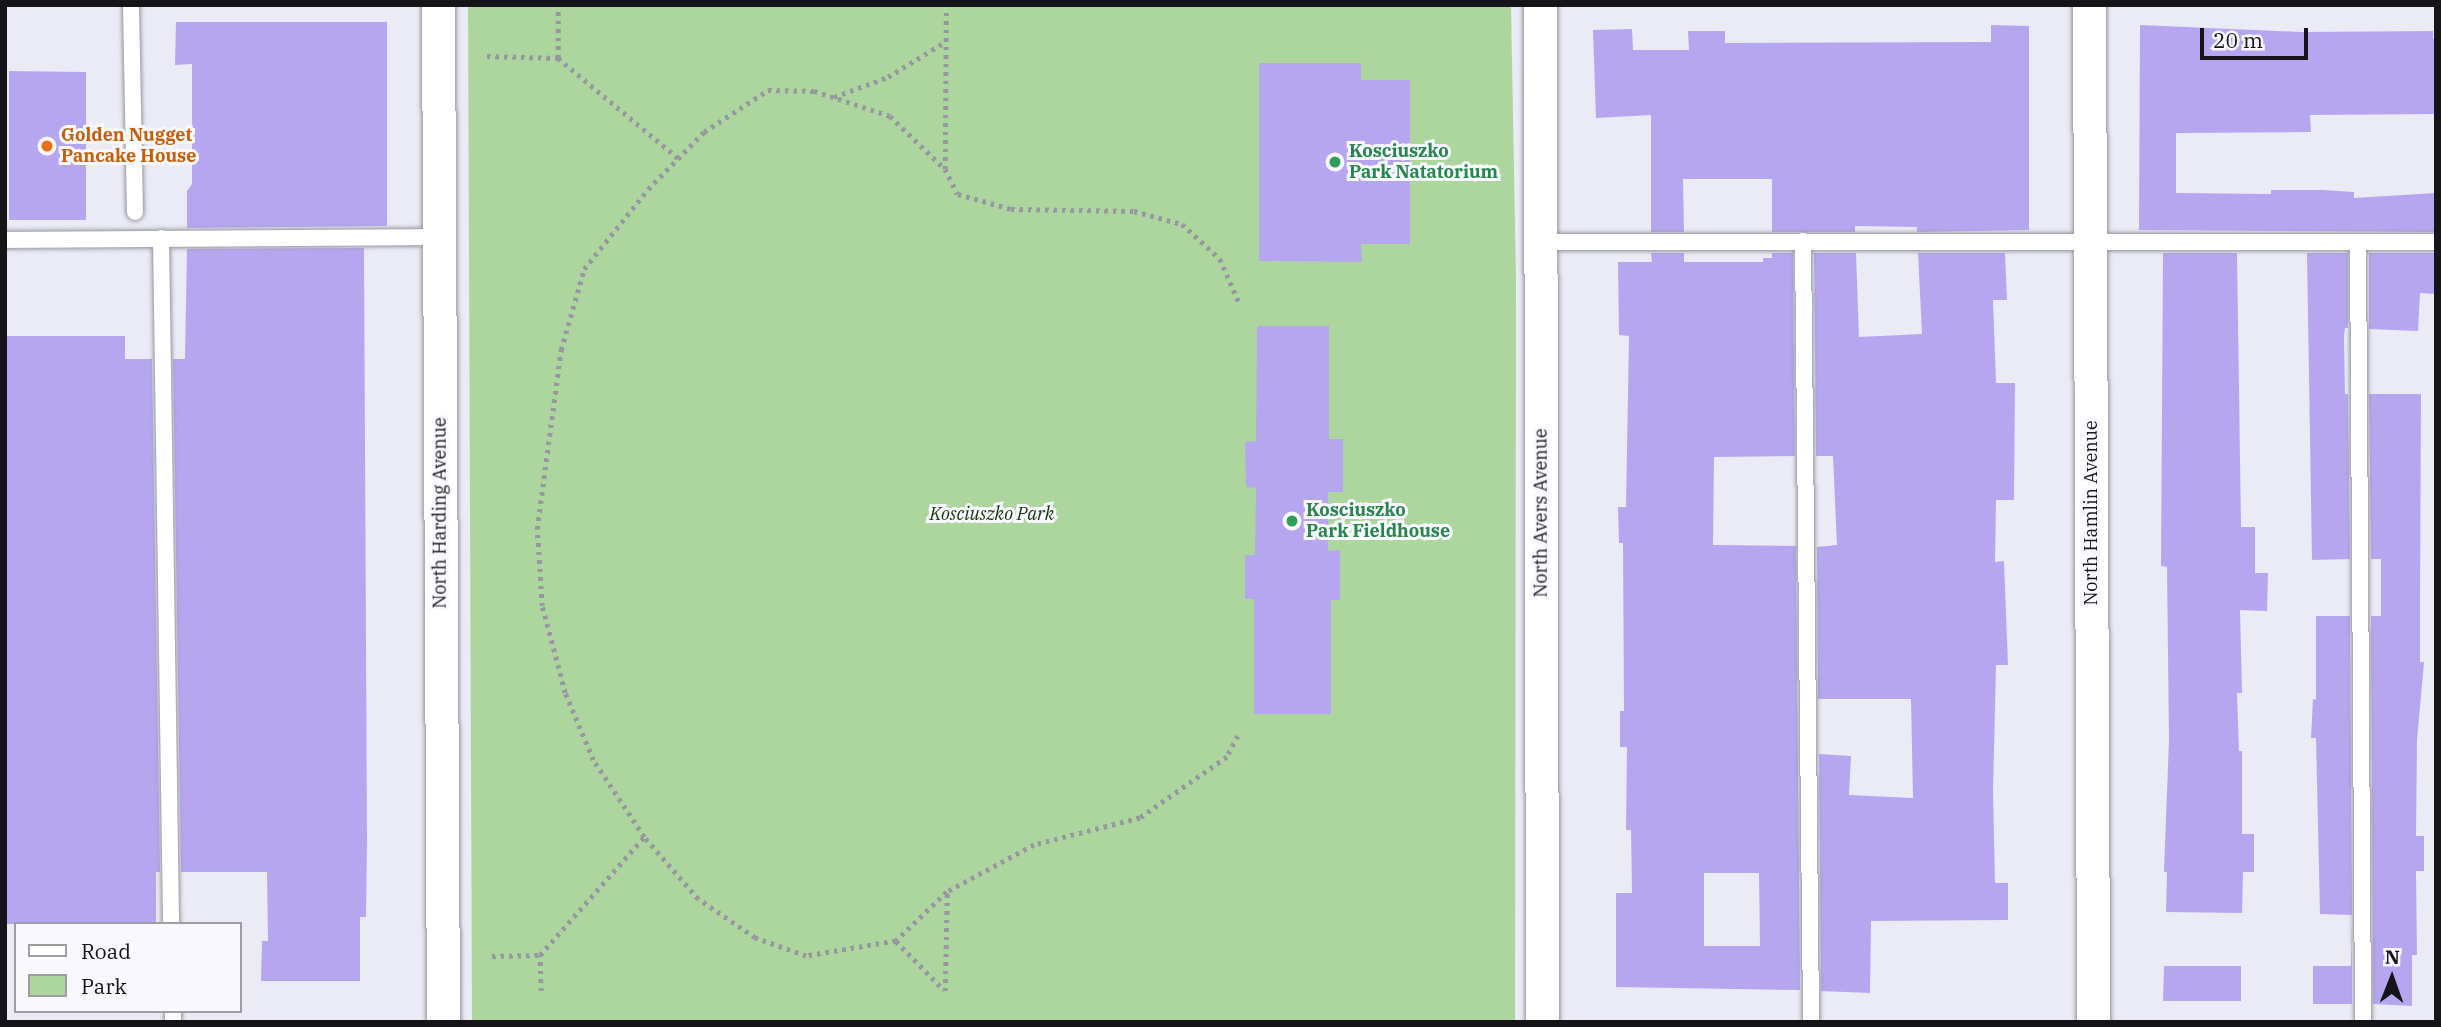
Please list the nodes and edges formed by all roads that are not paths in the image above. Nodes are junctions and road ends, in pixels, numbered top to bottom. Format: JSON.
{"nodes":[{"id":1,"x":131,"y":5,"type":"edge"},
{"id":2,"x":438,"y":5,"type":"edge"},
{"id":3,"x":1540,"y":5,"type":"edge"},
{"id":4,"x":2089,"y":5,"type":"edge"},
{"id":5,"x":135,"y":212,"type":"dead end"},
{"id":6,"x":439,"y":237,"type":"junction"},
{"id":7,"x":161,"y":238,"type":"junction"},
{"id":8,"x":5,"y":240,"type":"edge"},
{"id":9,"x":1803,"y":241,"type":"junction"},
{"id":10,"x":1539,"y":242,"type":"junction"},
{"id":11,"x":2090,"y":242,"type":"junction"},
{"id":12,"x":2358,"y":242,"type":"junction"},
{"id":13,"x":2436,"y":242,"type":"edge"},
{"id":14,"x":172,"y":922,"type":"edge"},
{"id":15,"x":443,"y":1022,"type":"edge"},
{"id":16,"x":1542,"y":1022,"type":"edge"},
{"id":17,"x":1811,"y":1022,"type":"edge"},
{"id":18,"x":2092,"y":1022,"type":"edge"},
{"id":19,"x":2363,"y":1022,"type":"edge"}],
"edges":[{"from":1,"to":5,"type":"lane"},
{"from":2,"to":6,"type":"street","name":"North Harding Avenue"},
{"from":3,"to":10,"type":"street","name":"North Avers Avenue"},
{"from":4,"to":11,"type":"street","name":"North Hamlin Avenue"},
{"from":6,"to":7,"type":"lane"},
{"from":6,"to":15,"type":"street","name":"North Harding Avenue"},
{"from":7,"to":8,"type":"lane"},
{"from":7,"to":14,"type":"lane"},
{"from":9,"to":10,"type":"lane"},
{"from":9,"to":11,"type":"lane"},
{"from":9,"to":17,"type":"lane"},
{"from":10,"to":16,"type":"street","name":"North Avers Avenue"},
{"from":11,"to":12,"type":"lane"},
{"from":11,"to":18,"type":"street","name":"North Hamlin Avenue"},
{"from":12,"to":13,"type":"lane"},
{"from":12,"to":19,"type":"lane"}]}
